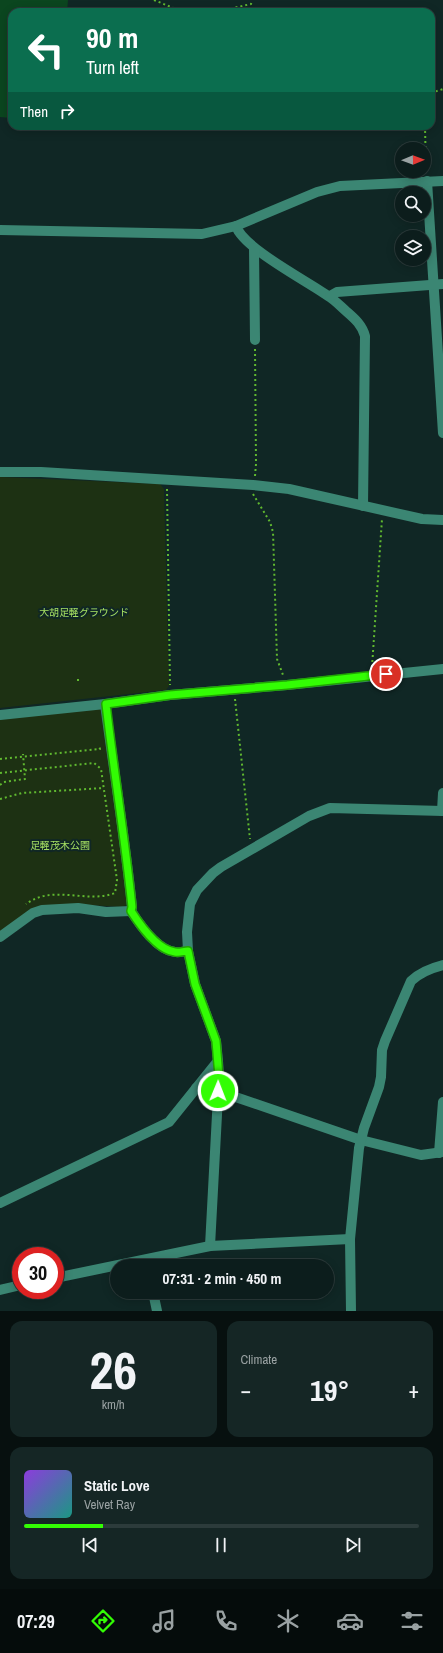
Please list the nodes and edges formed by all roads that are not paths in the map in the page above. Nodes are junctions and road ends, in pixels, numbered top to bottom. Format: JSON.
{"nodes":[{"id":1,"x":426,"y":181,"type":"junction"},
{"id":2,"x":443,"y":181,"type":"edge"},
{"id":3,"x":236,"y":226,"type":"junction"},
{"id":4,"x":0,"y":230,"type":"edge"},
{"id":5,"x":254,"y":248,"type":"junction"},
{"id":6,"x":438,"y":284,"type":"edge"},
{"id":7,"x":330,"y":296,"type":"junction"},
{"id":8,"x":255,"y":340,"type":"road end"},
{"id":9,"x":443,"y":433,"type":"edge"},
{"id":10,"x":0,"y":472,"type":"edge"},
{"id":11,"x":364,"y":506,"type":"junction"},
{"id":12,"x":443,"y":520,"type":"edge"},
{"id":13,"x":443,"y":669,"type":"edge"},
{"id":14,"x":106,"y":704,"type":"junction"},
{"id":15,"x":0,"y":715,"type":"edge"},
{"id":16,"x":443,"y":792,"type":"edge"},
{"id":17,"x":442,"y":811,"type":"edge"},
{"id":18,"x":131,"y":911,"type":"junction"},
{"id":19,"x":0,"y":937,"type":"edge"},
{"id":20,"x":188,"y":951,"type":"junction"},
{"id":21,"x":443,"y":965,"type":"edge"},
{"id":22,"x":218,"y":1061,"type":"junction"},
{"id":23,"x":196,"y":1088,"type":"junction"},
{"id":24,"x":218,"y":1091,"type":"junction"},
{"id":25,"x":443,"y":1102,"type":"edge"},
{"id":26,"x":361,"y":1140,"type":"junction"},
{"id":27,"x":441,"y":1153,"type":"edge"},
{"id":28,"x":0,"y":1203,"type":"edge"},
{"id":29,"x":350,"y":1239,"type":"junction"},
{"id":30,"x":210,"y":1246,"type":"junction"},
{"id":31,"x":163,"y":1259,"type":"edge"},
{"id":32,"x":110,"y":1269,"type":"edge"},
{"id":33,"x":64,"y":1277,"type":"edge"},
{"id":34,"x":12,"y":1287,"type":"edge"},
{"id":35,"x":0,"y":1290,"type":"edge"},
{"id":36,"x":155,"y":1299,"type":"edge"},
{"id":37,"x":157,"y":1311,"type":"edge"},
{"id":38,"x":351,"y":1311,"type":"edge"}],
"edges":[{"from":1,"to":2,"type":"street"},
{"from":1,"to":3,"type":"street"},
{"from":1,"to":6,"type":"street"},
{"from":3,"to":4,"type":"street"},
{"from":3,"to":5,"type":"street"},
{"from":5,"to":7,"type":"street"},
{"from":5,"to":8,"type":"street"},
{"from":6,"to":7,"type":"street"},
{"from":6,"to":9,"type":"street"},
{"from":7,"to":11,"type":"street"},
{"from":10,"to":11,"type":"street"},
{"from":11,"to":12,"type":"street"},
{"from":13,"to":14,"type":"street"},
{"from":14,"to":15,"type":"street"},
{"from":14,"to":18,"type":"street"},
{"from":16,"to":17,"type":"street"},
{"from":17,"to":20,"type":"street"},
{"from":18,"to":19,"type":"street"},
{"from":18,"to":20,"type":"street"},
{"from":20,"to":22,"type":"street"},
{"from":21,"to":26,"type":"street"},
{"from":22,"to":23,"type":"street"},
{"from":22,"to":24,"type":"street"},
{"from":23,"to":24,"type":"street"},
{"from":23,"to":28,"type":"street"},
{"from":24,"to":26,"type":"street"},
{"from":24,"to":30,"type":"street"},
{"from":25,"to":27,"type":"street"},
{"from":26,"to":27,"type":"street"},
{"from":26,"to":29,"type":"street"},
{"from":29,"to":30,"type":"street"},
{"from":29,"to":38,"type":"street"},
{"from":30,"to":31,"type":"street"},
{"from":32,"to":33,"type":"street"},
{"from":34,"to":35,"type":"street"},
{"from":36,"to":37,"type":"street"}]}
